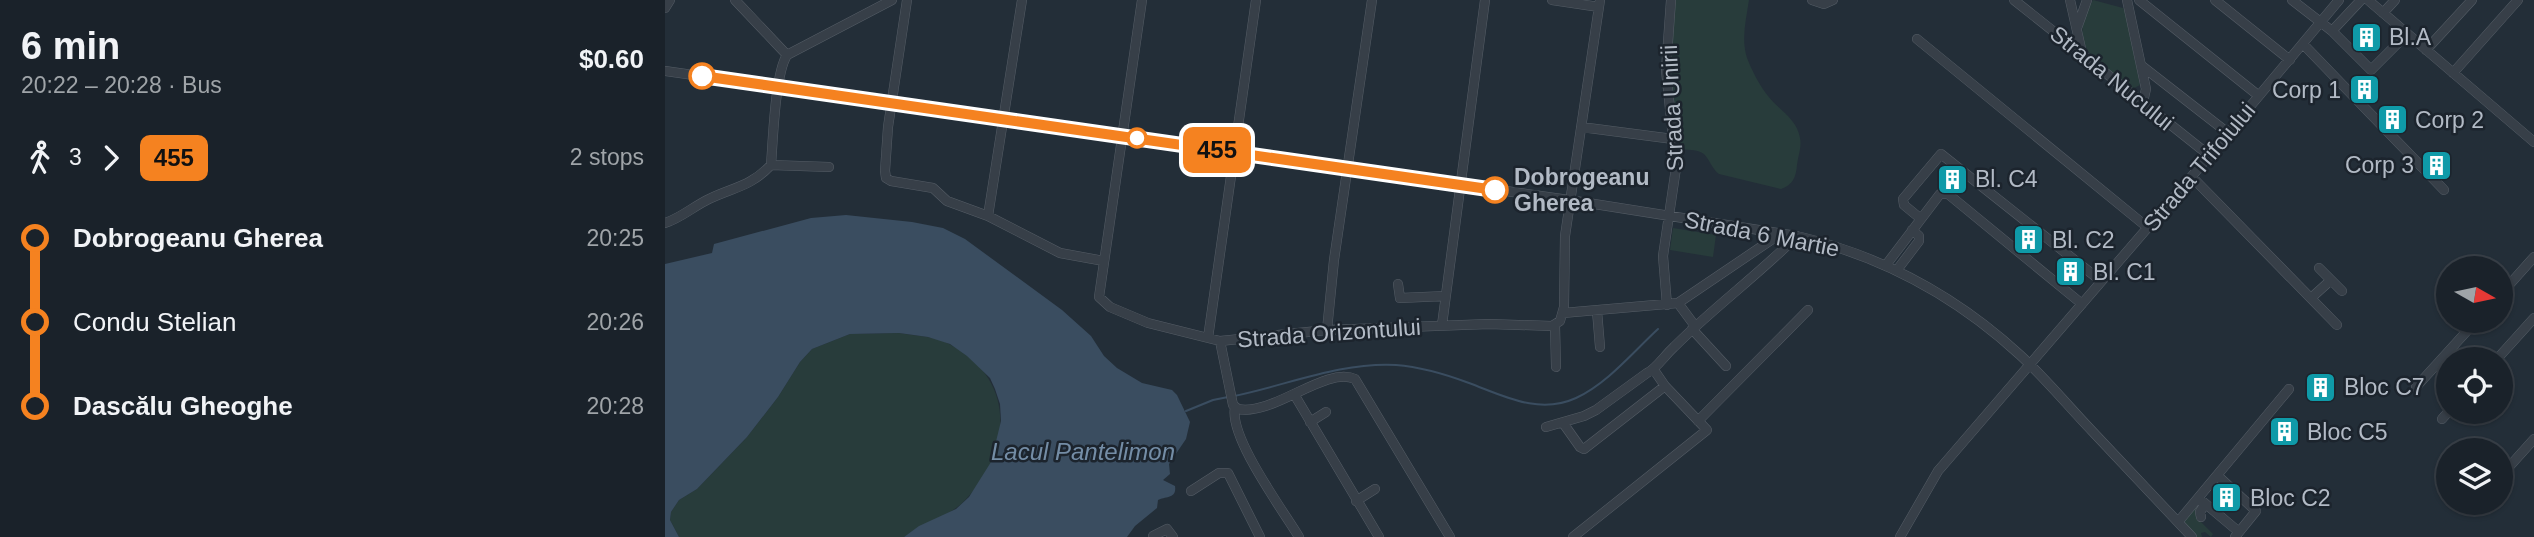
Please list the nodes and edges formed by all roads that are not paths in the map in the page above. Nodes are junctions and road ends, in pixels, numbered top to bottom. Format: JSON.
{"nodes":[{"id":1,"x":670,"y":0,"type":"edge"},
{"id":2,"x":735,"y":0,"type":"edge"},
{"id":3,"x":892,"y":0,"type":"edge"},
{"id":4,"x":907,"y":0,"type":"edge"},
{"id":5,"x":1022,"y":0,"type":"edge"},
{"id":6,"x":1142,"y":0,"type":"edge"},
{"id":7,"x":1256,"y":0,"type":"edge"},
{"id":8,"x":1372,"y":0,"type":"edge"},
{"id":9,"x":1485,"y":0,"type":"edge"},
{"id":10,"x":1552,"y":0,"type":"edge"},
{"id":11,"x":1671,"y":0,"type":"edge"},
{"id":12,"x":1812,"y":0,"type":"edge"},
{"id":13,"x":1833,"y":0,"type":"edge"},
{"id":14,"x":2014,"y":0,"type":"edge"},
{"id":15,"x":2070,"y":0,"type":"edge"},
{"id":16,"x":2087,"y":0,"type":"edge"},
{"id":17,"x":2127,"y":0,"type":"edge"},
{"id":18,"x":2139,"y":0,"type":"edge"},
{"id":19,"x":2215,"y":0,"type":"edge"},
{"id":20,"x":2292,"y":0,"type":"edge"},
{"id":21,"x":2339,"y":0,"type":"edge"},
{"id":22,"x":2361,"y":0,"type":"edge"},
{"id":23,"x":2368,"y":0,"type":"edge"},
{"id":24,"x":2395,"y":0,"type":"edge"},
{"id":25,"x":2472,"y":0,"type":"edge"},
{"id":26,"x":2518,"y":0,"type":"edge"},
{"id":27,"x":877,"y":3,"type":"edge"},
{"id":28,"x":1599,"y":4,"type":"edge"},
{"id":29,"x":665,"y":8,"type":"edge"},
{"id":30,"x":2383,"y":13,"type":"junction"},
{"id":31,"x":2321,"y":22,"type":"junction"},
{"id":32,"x":2077,"y":30,"type":"junction"},
{"id":33,"x":2332,"y":31,"type":"junction"},
{"id":34,"x":2407,"y":34,"type":"junction"},
{"id":35,"x":1917,"y":40,"type":"dead end"},
{"id":36,"x":2303,"y":44,"type":"junction"},
{"id":37,"x":2426,"y":50,"type":"junction"},
{"id":38,"x":2082,"y":53,"type":"junction"},
{"id":39,"x":787,"y":55,"type":"junction"},
{"id":40,"x":2290,"y":60,"type":"junction"},
{"id":41,"x":2142,"y":66,"type":"junction"},
{"id":42,"x":665,"y":71,"type":"edge"},
{"id":43,"x":2453,"y":73,"type":"junction"},
{"id":44,"x":665,"y":80,"type":"edge"},
{"id":45,"x":779,"y":87,"type":"junction"},
{"id":46,"x":2259,"y":96,"type":"junction"},
{"id":47,"x":2143,"y":102,"type":"junction"},
{"id":48,"x":891,"y":103,"type":"junction"},
{"id":49,"x":1003,"y":119,"type":"junction"},
{"id":50,"x":1581,"y":127,"type":"junction"},
{"id":51,"x":2228,"y":133,"type":"junction"},
{"id":52,"x":1122,"y":136,"type":"junction"},
{"id":53,"x":1673,"y":139,"type":"junction"},
{"id":54,"x":2534,"y":142,"type":"edge"},
{"id":55,"x":1234,"y":152,"type":"junction"},
{"id":56,"x":2210,"y":156,"type":"junction"},
{"id":57,"x":771,"y":165,"type":"junction"},
{"id":58,"x":829,"y":167,"type":"dead end"},
{"id":59,"x":1348,"y":168,"type":"junction"},
{"id":60,"x":2192,"y":177,"type":"junction"},
{"id":61,"x":1459,"y":184,"type":"junction"},
{"id":62,"x":2444,"y":190,"type":"dead end"},
{"id":63,"x":1570,"y":200,"type":"junction"},
{"id":64,"x":1669,"y":215,"type":"junction"},
{"id":65,"x":988,"y":216,"type":"junction"},
{"id":66,"x":1921,"y":219,"type":"junction"},
{"id":67,"x":665,"y":223,"type":"edge"},
{"id":68,"x":2147,"y":227,"type":"junction"},
{"id":69,"x":1912,"y":230,"type":"junction"},
{"id":70,"x":1780,"y":234,"type":"junction"},
{"id":71,"x":1797,"y":236,"type":"junction"},
{"id":72,"x":2534,"y":257,"type":"edge"},
{"id":73,"x":1104,"y":261,"type":"junction"},
{"id":74,"x":1886,"y":265,"type":"junction"},
{"id":75,"x":2319,"y":268,"type":"dead end"},
{"id":76,"x":1897,"y":270,"type":"junction"},
{"id":77,"x":2331,"y":280,"type":"junction"},
{"id":78,"x":2513,"y":280,"type":"edge"},
{"id":79,"x":2101,"y":281,"type":"junction"},
{"id":80,"x":1398,"y":284,"type":"dead end"},
{"id":81,"x":2342,"y":291,"type":"dead end"},
{"id":82,"x":1446,"y":296,"type":"junction"},
{"id":83,"x":2311,"y":298,"type":"junction"},
{"id":84,"x":1678,"y":303,"type":"junction"},
{"id":85,"x":2082,"y":304,"type":"junction"},
{"id":86,"x":1667,"y":305,"type":"junction"},
{"id":87,"x":1808,"y":310,"type":"dead end"},
{"id":88,"x":1597,"y":311,"type":"junction"},
{"id":89,"x":2534,"y":318,"type":"edge"},
{"id":90,"x":1560,"y":319,"type":"junction"},
{"id":91,"x":1442,"y":325,"type":"junction"},
{"id":92,"x":2337,"y":325,"type":"dead end"},
{"id":93,"x":1693,"y":327,"type":"junction"},
{"id":94,"x":1327,"y":330,"type":"junction"},
{"id":95,"x":2465,"y":333,"type":"edge"},
{"id":96,"x":1209,"y":338,"type":"junction"},
{"id":97,"x":1220,"y":341,"type":"junction"},
{"id":98,"x":1600,"y":347,"type":"dead end"},
{"id":99,"x":2508,"y":347,"type":"edge"},
{"id":100,"x":2030,"y":365,"type":"junction"},
{"id":101,"x":1726,"y":366,"type":"dead end"},
{"id":102,"x":1556,"y":367,"type":"dead end"},
{"id":103,"x":1654,"y":370,"type":"junction"},
{"id":104,"x":1665,"y":386,"type":"junction"},
{"id":105,"x":2416,"y":387,"type":"dead end"},
{"id":106,"x":2289,"y":390,"type":"dead end"},
{"id":107,"x":1294,"y":394,"type":"junction"},
{"id":108,"x":1234,"y":406,"type":"junction"},
{"id":109,"x":1327,"y":412,"type":"dead end"},
{"id":110,"x":1698,"y":421,"type":"junction"},
{"id":111,"x":1310,"y":422,"type":"junction"},
{"id":112,"x":1563,"y":423,"type":"junction"},
{"id":113,"x":1546,"y":426,"type":"dead end"},
{"id":114,"x":2534,"y":439,"type":"edge"},
{"id":115,"x":2513,"y":462,"type":"edge"},
{"id":116,"x":2219,"y":477,"type":"dead end"},
{"id":117,"x":1375,"y":489,"type":"dead end"},
{"id":118,"x":1191,"y":491,"type":"dead end"},
{"id":119,"x":1356,"y":501,"type":"junction"},
{"id":120,"x":2201,"y":517,"type":"dead end"},
{"id":121,"x":2178,"y":522,"type":"junction"},
{"id":122,"x":2237,"y":535,"type":"edge"},
{"id":123,"x":1153,"y":536,"type":"edge"},
{"id":124,"x":1257,"y":536,"type":"edge"},
{"id":125,"x":1173,"y":537,"type":"edge"},
{"id":126,"x":1299,"y":537,"type":"edge"},
{"id":127,"x":1379,"y":537,"type":"edge"},
{"id":128,"x":1450,"y":537,"type":"edge"},
{"id":129,"x":1573,"y":537,"type":"edge"},
{"id":130,"x":1900,"y":537,"type":"edge"},
{"id":131,"x":2192,"y":537,"type":"edge"}],
"edges":[{"from":1,"to":29,"type":"street"},
{"from":2,"to":39,"type":"street"},
{"from":3,"to":27,"type":"street"},
{"from":4,"to":48,"type":"street"},
{"from":5,"to":49,"type":"street"},
{"from":6,"to":52,"type":"street"},
{"from":7,"to":55,"type":"street"},
{"from":8,"to":59,"type":"street"},
{"from":9,"to":61,"type":"street"},
{"from":10,"to":28,"type":"street"},
{"from":11,"to":53,"type":"street","name":"Strada Unirii"},
{"from":12,"to":13,"type":"street"},
{"from":14,"to":38,"type":"street","name":"Strada Nucului"},
{"from":15,"to":32,"type":"street"},
{"from":16,"to":32,"type":"street"},
{"from":17,"to":41,"type":"street"},
{"from":18,"to":46,"type":"street"},
{"from":19,"to":40,"type":"street"},
{"from":20,"to":31,"type":"street"},
{"from":21,"to":31,"type":"street","name":"Strada Trifoiului"},
{"from":22,"to":33,"type":"street"},
{"from":23,"to":30,"type":"street"},
{"from":24,"to":30,"type":"street"},
{"from":25,"to":37,"type":"street"},
{"from":26,"to":43,"type":"street"},
{"from":27,"to":39,"type":"street"},
{"from":28,"to":50,"type":"street"},
{"from":30,"to":34,"type":"street"},
{"from":31,"to":33,"type":"street"},
{"from":31,"to":36,"type":"street","name":"Strada Trifoiului"},
{"from":32,"to":38,"type":"street"},
{"from":33,"to":34,"type":"street"},
{"from":34,"to":37,"type":"street"},
{"from":35,"to":68,"type":"street"},
{"from":36,"to":40,"type":"street","name":"Strada Trifoiului"},
{"from":36,"to":62,"type":"street"},
{"from":37,"to":43,"type":"street"},
{"from":38,"to":47,"type":"street","name":"Strada Nucului"},
{"from":39,"to":45,"type":"street"},
{"from":40,"to":46,"type":"street","name":"Strada Trifoiului"},
{"from":41,"to":47,"type":"street"},
{"from":41,"to":51,"type":"street"},
{"from":42,"to":44,"type":"street"},
{"from":42,"to":45,"type":"street","name":"Strada 6 Martie"},
{"from":43,"to":54,"type":"street"},
{"from":45,"to":48,"type":"street","name":"Strada 6 Martie"},
{"from":45,"to":57,"type":"street"},
{"from":46,"to":51,"type":"street","name":"Strada Trifoiului"},
{"from":47,"to":56,"type":"street","name":"Strada Nucului"},
{"from":48,"to":49,"type":"street","name":"Strada 6 Martie"},
{"from":48,"to":65,"type":"street"},
{"from":49,"to":52,"type":"street","name":"Strada 6 Martie"},
{"from":49,"to":65,"type":"street"},
{"from":50,"to":53,"type":"street"},
{"from":50,"to":63,"type":"street"},
{"from":51,"to":56,"type":"street","name":"Strada Trifoiului"},
{"from":52,"to":55,"type":"street","name":"Strada 6 Martie"},
{"from":52,"to":73,"type":"street"},
{"from":53,"to":64,"type":"street","name":"Strada Unirii"},
{"from":55,"to":59,"type":"street","name":"Strada 6 Martie"},
{"from":55,"to":96,"type":"street"},
{"from":56,"to":60,"type":"street","name":"Strada Trifoiului"},
{"from":57,"to":58,"type":"street"},
{"from":57,"to":67,"type":"street"},
{"from":59,"to":61,"type":"street","name":"Strada 6 Martie"},
{"from":59,"to":94,"type":"street"},
{"from":60,"to":68,"type":"street","name":"Strada Trifoiului"},
{"from":60,"to":83,"type":"street"},
{"from":61,"to":63,"type":"street","name":"Strada 6 Martie"},
{"from":61,"to":82,"type":"street"},
{"from":63,"to":64,"type":"street","name":"Strada 6 Martie"},
{"from":63,"to":90,"type":"street"},
{"from":64,"to":70,"type":"street","name":"Strada 6 Martie"},
{"from":64,"to":86,"type":"street","name":"Strada Unirii"},
{"from":65,"to":73,"type":"street"},
{"from":66,"to":69,"type":"street"},
{"from":66,"to":79,"type":"street"},
{"from":66,"to":85,"type":"street"},
{"from":68,"to":79,"type":"street","name":"Strada Trifoiului"},
{"from":69,"to":74,"type":"street"},
{"from":69,"to":76,"type":"street"},
{"from":70,"to":71,"type":"street","name":"Strada 6 Martie"},
{"from":70,"to":84,"type":"street"},
{"from":71,"to":74,"type":"street","name":"Strada 6 Martie"},
{"from":71,"to":93,"type":"street"},
{"from":72,"to":78,"type":"street"},
{"from":73,"to":96,"type":"street","name":"Strada Orizontului"},
{"from":74,"to":76,"type":"street","name":"Strada 6 Martie"},
{"from":75,"to":77,"type":"street"},
{"from":76,"to":100,"type":"street","name":"Strada 6 Martie"},
{"from":77,"to":81,"type":"street"},
{"from":77,"to":83,"type":"street"},
{"from":79,"to":85,"type":"street","name":"Strada Trifoiului"},
{"from":80,"to":82,"type":"street"},
{"from":82,"to":91,"type":"street"},
{"from":83,"to":92,"type":"street"},
{"from":84,"to":86,"type":"street","name":"Strada Orizontului"},
{"from":84,"to":93,"type":"street"},
{"from":85,"to":100,"type":"street","name":"Strada Trifoiului"},
{"from":86,"to":88,"type":"street","name":"Strada Orizontului"},
{"from":87,"to":110,"type":"street"},
{"from":88,"to":90,"type":"street","name":"Strada Orizontului"},
{"from":88,"to":98,"type":"street"},
{"from":89,"to":99,"type":"street"},
{"from":90,"to":91,"type":"street","name":"Strada Orizontului"},
{"from":90,"to":102,"type":"street"},
{"from":91,"to":94,"type":"street","name":"Strada Orizontului"},
{"from":93,"to":101,"type":"street"},
{"from":93,"to":103,"type":"street"},
{"from":94,"to":97,"type":"street","name":"Strada Orizontului"},
{"from":95,"to":105,"type":"street"},
{"from":96,"to":97,"type":"street","name":"Strada Orizontului"},
{"from":97,"to":108,"type":"street"},
{"from":100,"to":121,"type":"street","name":"Strada 6 Martie"},
{"from":100,"to":130,"type":"street","name":"Strada Trifoiului"},
{"from":103,"to":104,"type":"street"},
{"from":103,"to":112,"type":"street"},
{"from":104,"to":110,"type":"street"},
{"from":104,"to":112,"type":"street"},
{"from":106,"to":121,"type":"street"},
{"from":107,"to":108,"type":"street"},
{"from":107,"to":111,"type":"street"},
{"from":107,"to":128,"type":"street"},
{"from":108,"to":126,"type":"street"},
{"from":109,"to":111,"type":"street"},
{"from":110,"to":129,"type":"street"},
{"from":111,"to":119,"type":"street"},
{"from":112,"to":113,"type":"street"},
{"from":114,"to":115,"type":"street"},
{"from":116,"to":122,"type":"street"},
{"from":117,"to":119,"type":"street"},
{"from":118,"to":124,"type":"street"},
{"from":119,"to":127,"type":"street"},
{"from":120,"to":122,"type":"street"},
{"from":121,"to":131,"type":"street","name":"Strada 6 Martie"},
{"from":123,"to":125,"type":"street"}]}
